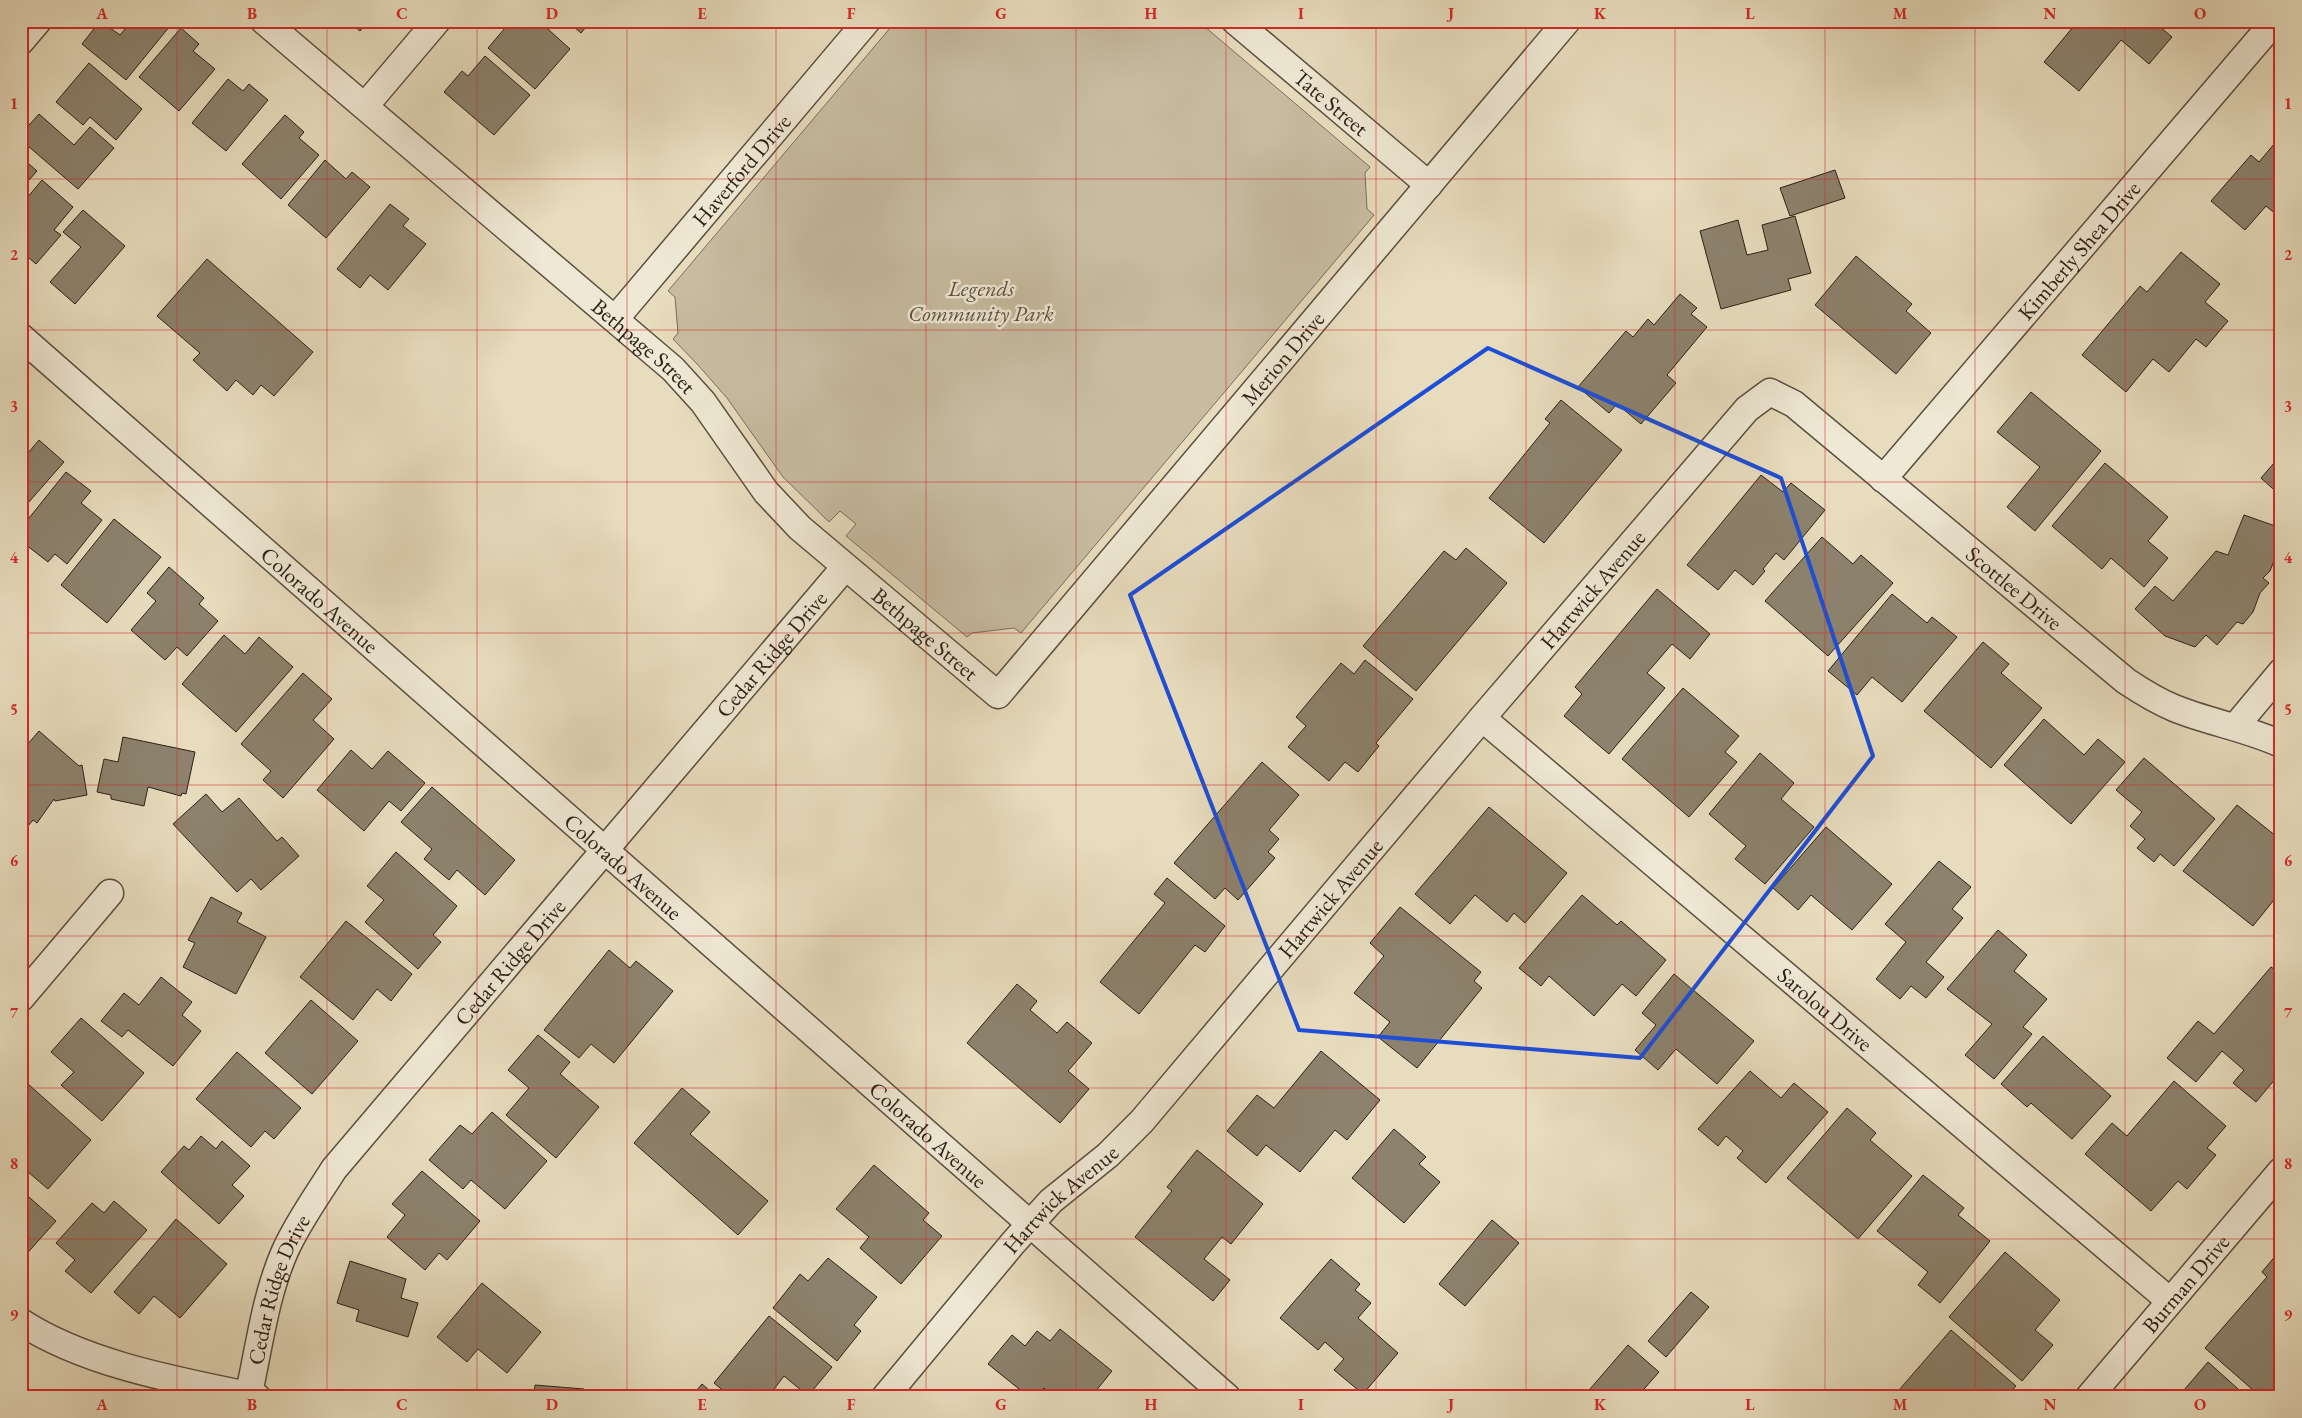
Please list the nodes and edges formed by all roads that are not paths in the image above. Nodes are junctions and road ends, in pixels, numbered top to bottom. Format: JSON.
{"nodes":[{"id":1,"x":38,"y":21,"type":"edge"},
{"id":2,"x":264,"y":21,"type":"edge"},
{"id":3,"x":437,"y":21,"type":"edge"},
{"id":4,"x":867,"y":21,"type":"edge"},
{"id":5,"x":1235,"y":21,"type":"edge"},
{"id":6,"x":1567,"y":21,"type":"edge"},
{"id":7,"x":2275,"y":21,"type":"edge"},
{"id":8,"x":21,"y":41,"type":"edge"},
{"id":9,"x":365,"y":106,"type":"junction"},
{"id":10,"x":1429,"y":185,"type":"junction"},
{"id":11,"x":616,"y":318,"type":"junction"},
{"id":12,"x":21,"y":337,"type":"edge"},
{"id":13,"x":1770,"y":392,"type":"joint"},
{"id":14,"x":1884,"y":479,"type":"junction"},
{"id":15,"x":845,"y":568,"type":"junction"},
{"id":16,"x":2281,"y":672,"type":"edge"},
{"id":17,"x":998,"y":695,"type":"joint"},
{"id":18,"x":1482,"y":718,"type":"junction"},
{"id":19,"x":2236,"y":727,"type":"junction"},
{"id":20,"x":2281,"y":744,"type":"edge"},
{"id":21,"x":605,"y":851,"type":"junction"},
{"id":22,"x":110,"y":893,"type":"dead end"},
{"id":23,"x":21,"y":998,"type":"edge"},
{"id":24,"x":2281,"y":1171,"type":"edge"},
{"id":25,"x":1030,"y":1223,"type":"junction"},
{"id":26,"x":2170,"y":1300,"type":"junction"},
{"id":27,"x":21,"y":1322,"type":"edge"},
{"id":28,"x":251,"y":1396,"type":"edge"},
{"id":29,"x":884,"y":1397,"type":"edge"},
{"id":30,"x":1227,"y":1397,"type":"edge"},
{"id":31,"x":2088,"y":1397,"type":"edge"}],
"edges":[{"from":1,"to":8,"type":"street"},
{"from":2,"to":9,"type":"street","name":"Bethpage Street"},
{"from":3,"to":9,"type":"street"},
{"from":4,"to":11,"type":"street","name":"Haverford Drive"},
{"from":5,"to":10,"type":"street","name":"Tate Street"},
{"from":6,"to":10,"type":"street","name":"Merion Drive"},
{"from":7,"to":14,"type":"street","name":"Kimberly Shea Drive"},
{"from":9,"to":11,"type":"street","name":"Bethpage Street"},
{"from":10,"to":17,"type":"street","name":"Merion Drive"},
{"from":11,"to":15,"type":"street","name":"Bethpage Street"},
{"from":12,"to":21,"type":"street","name":"Colorado Avenue"},
{"from":13,"to":14,"type":"street","name":"Scottlee Drive"},
{"from":13,"to":18,"type":"street","name":"Hartwick Avenue"},
{"from":14,"to":19,"type":"street","name":"Scottlee Drive"},
{"from":15,"to":17,"type":"street","name":"Bethpage Street"},
{"from":15,"to":21,"type":"street","name":"Cedar Ridge Drive"},
{"from":16,"to":19,"type":"street"},
{"from":18,"to":25,"type":"street","name":"Hartwick Avenue"},
{"from":18,"to":26,"type":"street","name":"Sarolou Drive"},
{"from":19,"to":20,"type":"street","name":"Scottlee Drive"},
{"from":21,"to":25,"type":"street","name":"Colorado Avenue"},
{"from":21,"to":28,"type":"street","name":"Cedar Ridge Drive"},
{"from":22,"to":23,"type":"street"},
{"from":24,"to":26,"type":"street","name":"Burman Drive"},
{"from":25,"to":29,"type":"street","name":"Hartwick Avenue"},
{"from":25,"to":30,"type":"street","name":"Colorado Avenue"},
{"from":26,"to":31,"type":"street","name":"Burman Drive"},
{"from":27,"to":28,"type":"street"}]}
